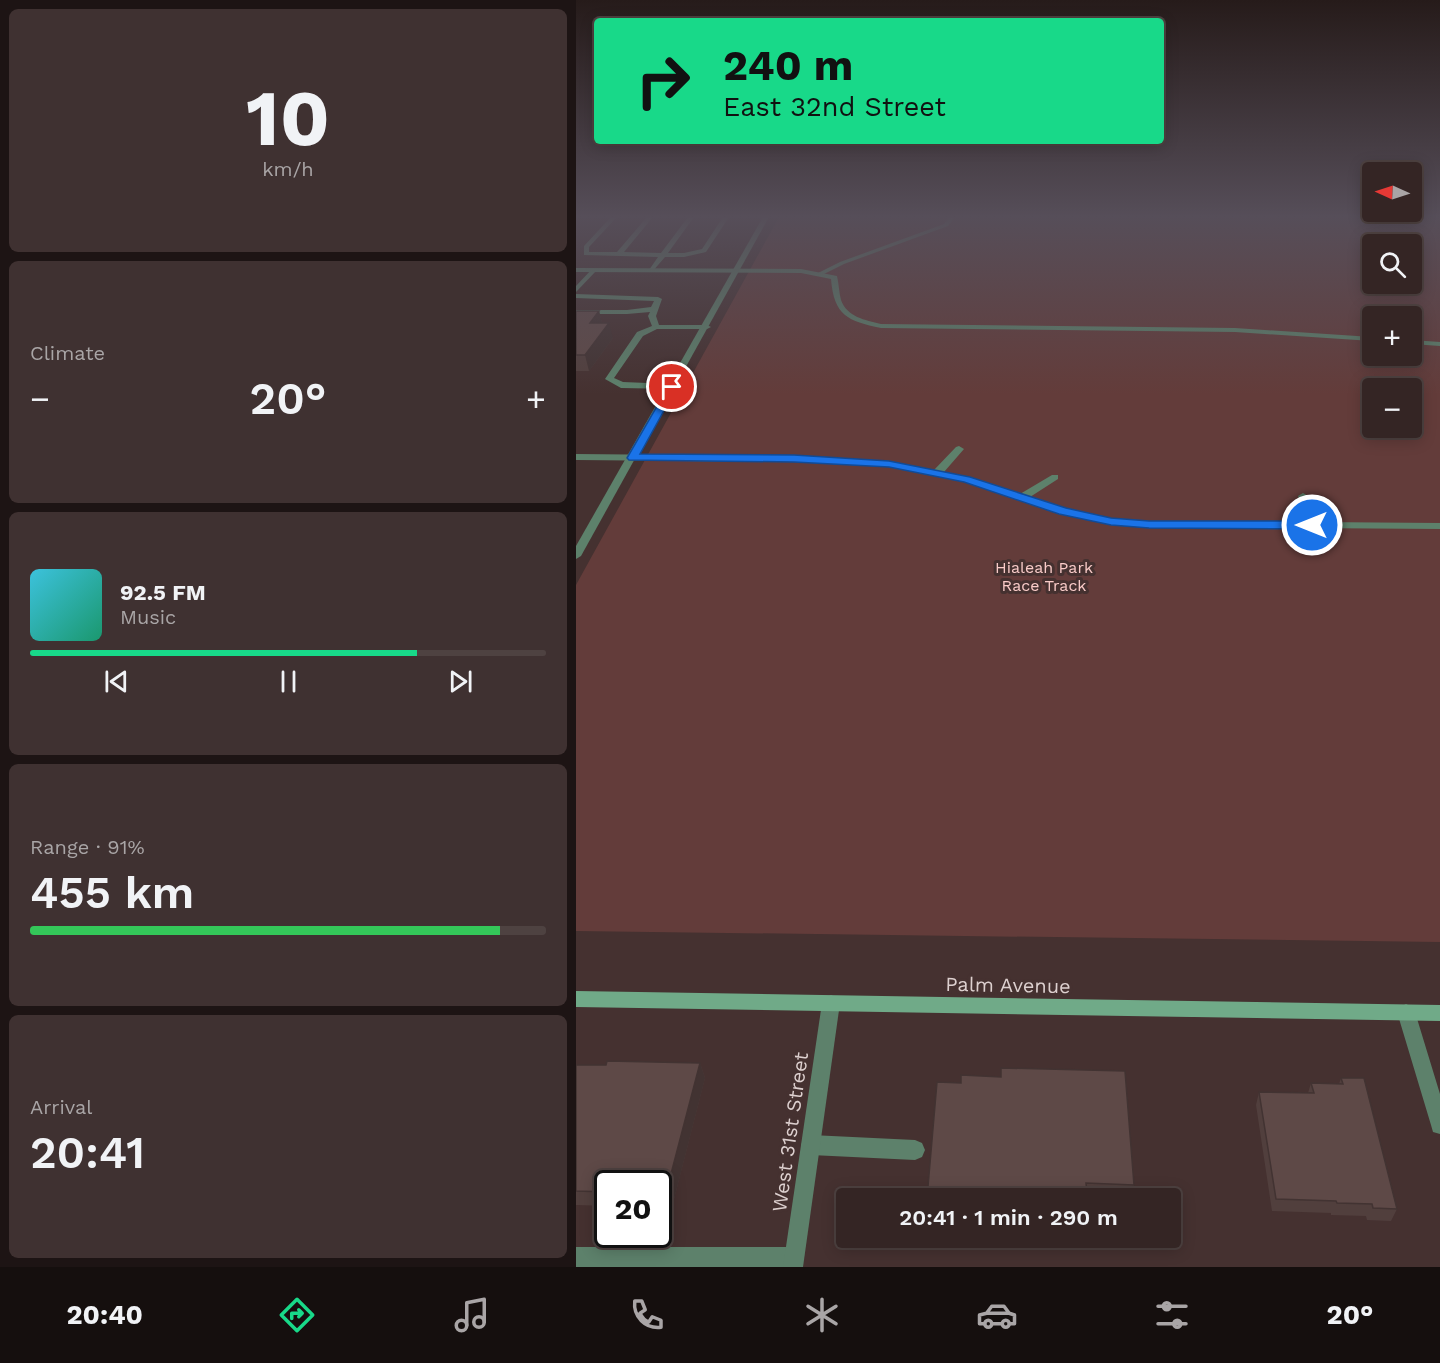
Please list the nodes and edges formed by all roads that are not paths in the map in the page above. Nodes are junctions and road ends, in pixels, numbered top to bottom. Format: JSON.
{"nodes":[{"id":1,"x":588,"y":276,"type":"edge"},
{"id":2,"x":732,"y":276,"type":"edge"},
{"id":3,"x":824,"y":276,"type":"edge"},
{"id":4,"x":576,"y":290,"type":"edge"},
{"id":5,"x":576,"y":296,"type":"edge"},
{"id":6,"x":655,"y":309,"type":"junction"},
{"id":7,"x":576,"y":312,"type":"edge"},
{"id":8,"x":656,"y":327,"type":"junction"},
{"id":9,"x":707,"y":327,"type":"junction"},
{"id":10,"x":1362,"y":338,"type":"edge"},
{"id":11,"x":1422,"y":343,"type":"edge"},
{"id":12,"x":1440,"y":344,"type":"edge"},
{"id":13,"x":672,"y":387,"type":"junction"},
{"id":14,"x":959,"y":449,"type":"dead end"},
{"id":15,"x":576,"y":457,"type":"edge"},
{"id":16,"x":633,"y":458,"type":"junction"},
{"id":17,"x":937,"y":472,"type":"junction"},
{"id":18,"x":1055,"y":477,"type":"dead end"},
{"id":19,"x":1303,"y":496,"type":"dead end"},
{"id":20,"x":1022,"y":497,"type":"junction"},
{"id":21,"x":1312,"y":525,"type":"junction"},
{"id":22,"x":1440,"y":526,"type":"edge"},
{"id":23,"x":576,"y":556,"type":"edge"},
{"id":24,"x":576,"y":999,"type":"edge"},
{"id":25,"x":831,"y":1003,"type":"junction"},
{"id":26,"x":1406,"y":1012,"type":"junction"},
{"id":27,"x":1440,"y":1013,"type":"edge"},
{"id":28,"x":1440,"y":1125,"type":"edge"},
{"id":29,"x":811,"y":1145,"type":"junction"},
{"id":30,"x":915,"y":1150,"type":"dead end"},
{"id":31,"x":576,"y":1257,"type":"edge"},
{"id":32,"x":794,"y":1262,"type":"edge"}],
"edges":[{"from":1,"to":4,"type":"street"},
{"from":2,"to":9,"type":"street"},
{"from":3,"to":10,"type":"street"},
{"from":5,"to":6,"type":"street"},
{"from":6,"to":7,"type":"street"},
{"from":6,"to":8,"type":"street"},
{"from":8,"to":9,"type":"street"},
{"from":8,"to":13,"type":"street"},
{"from":9,"to":13,"type":"street"},
{"from":11,"to":12,"type":"street"},
{"from":13,"to":16,"type":"street"},
{"from":14,"to":17,"type":"street"},
{"from":15,"to":16,"type":"street"},
{"from":16,"to":17,"type":"street"},
{"from":16,"to":23,"type":"street"},
{"from":17,"to":20,"type":"street"},
{"from":18,"to":20,"type":"street"},
{"from":19,"to":21,"type":"street"},
{"from":20,"to":21,"type":"street"},
{"from":21,"to":22,"type":"street"},
{"from":24,"to":25,"type":"main road","name":"Palm Avenue"},
{"from":25,"to":26,"type":"main road","name":"Palm Avenue"},
{"from":25,"to":29,"type":"street","name":"West 31st Street"},
{"from":26,"to":27,"type":"main road","name":"Palm Avenue"},
{"from":26,"to":28,"type":"street"},
{"from":29,"to":30,"type":"street"},
{"from":29,"to":32,"type":"street","name":"West 31st Street"},
{"from":31,"to":32,"type":"street"}]}
